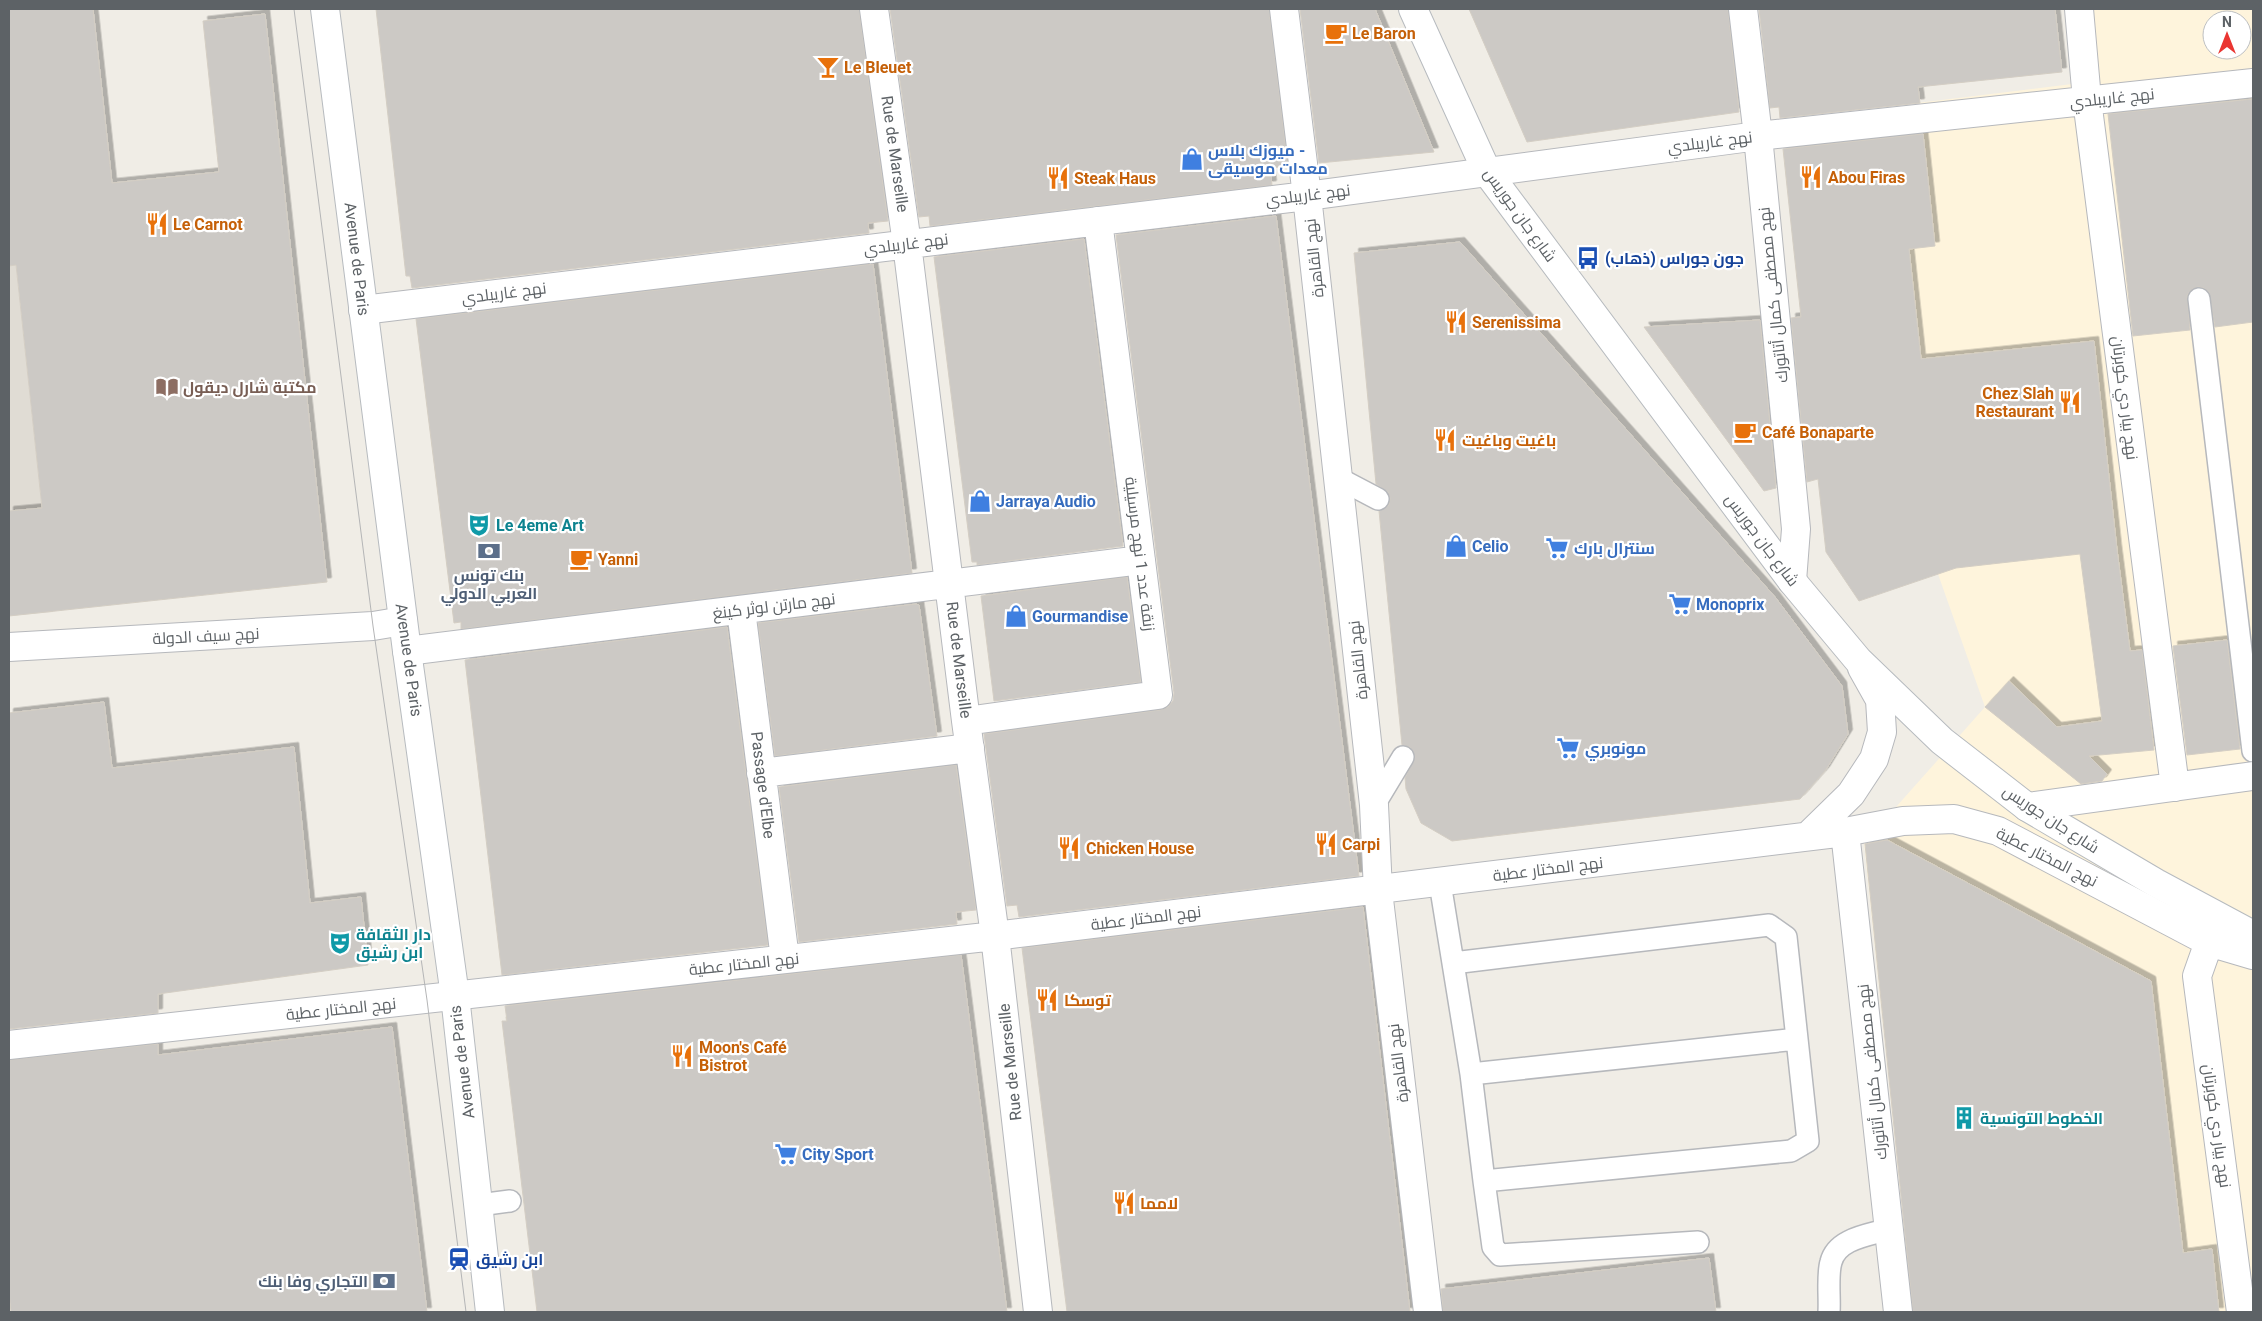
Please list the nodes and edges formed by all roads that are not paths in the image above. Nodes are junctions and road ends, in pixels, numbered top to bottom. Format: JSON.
{"nodes":[{"id":1,"x":325,"y":9,"type":"edge"},
{"id":2,"x":874,"y":9,"type":"edge"},
{"id":3,"x":1284,"y":9,"type":"edge"},
{"id":4,"x":1413,"y":9,"type":"edge"},
{"id":5,"x":1743,"y":9,"type":"edge"},
{"id":6,"x":2079,"y":9,"type":"edge"},
{"id":7,"x":2253,"y":83,"type":"edge"},
{"id":8,"x":2088,"y":100,"type":"junction"},
{"id":9,"x":1758,"y":136,"type":"junction"},
{"id":10,"x":1487,"y":172,"type":"junction"},
{"id":11,"x":1307,"y":196,"type":"junction"},
{"id":12,"x":1098,"y":222,"type":"junction"},
{"id":13,"x":907,"y":244,"type":"junction"},
{"id":14,"x":2199,"y":299,"type":"dead end"},
{"id":15,"x":363,"y":310,"type":"junction"},
{"id":16,"x":1338,"y":478,"type":"junction"},
{"id":17,"x":1378,"y":499,"type":"dead end"},
{"id":18,"x":1141,"y":560,"type":"junction"},
{"id":19,"x":1792,"y":581,"type":"junction"},
{"id":20,"x":950,"y":585,"type":"junction"},
{"id":21,"x":741,"y":610,"type":"junction"},
{"id":22,"x":403,"y":621,"type":"junction"},
{"id":23,"x":9,"y":647,"type":"edge"},
{"id":24,"x":407,"y":651,"type":"junction"},
{"id":25,"x":1858,"y":660,"type":"junction"},
{"id":26,"x":966,"y":721,"type":"junction"},
{"id":27,"x":970,"y":748,"type":"junction"},
{"id":28,"x":2253,"y":751,"type":"edge"},
{"id":29,"x":1403,"y":757,"type":"dead end"},
{"id":30,"x":761,"y":773,"type":"junction"},
{"id":31,"x":2253,"y":776,"type":"edge"},
{"id":32,"x":2174,"y":787,"type":"junction"},
{"id":33,"x":1374,"y":805,"type":"junction"},
{"id":34,"x":2027,"y":807,"type":"junction"},
{"id":35,"x":1845,"y":832,"type":"junction"},
{"id":36,"x":1808,"y":836,"type":"junction"},
{"id":37,"x":1440,"y":883,"type":"junction"},
{"id":38,"x":1378,"y":891,"type":"junction"},
{"id":39,"x":2253,"y":935,"type":"edge"},
{"id":40,"x":996,"y":936,"type":"junction"},
{"id":41,"x":2209,"y":942,"type":"junction"},
{"id":42,"x":2253,"y":955,"type":"edge"},
{"id":43,"x":784,"y":959,"type":"junction"},
{"id":44,"x":1453,"y":963,"type":"junction"},
{"id":45,"x":455,"y":996,"type":"junction"},
{"id":46,"x":1797,"y":1039,"type":"junction"},
{"id":47,"x":9,"y":1045,"type":"edge"},
{"id":48,"x":1471,"y":1074,"type":"junction"},
{"id":49,"x":1484,"y":1181,"type":"junction"},
{"id":50,"x":510,"y":1201,"type":"dead end"},
{"id":51,"x":479,"y":1206,"type":"junction"},
{"id":52,"x":1889,"y":1229,"type":"junction"},
{"id":53,"x":1698,"y":1242,"type":"dead end"},
{"id":54,"x":490,"y":1312,"type":"edge"},
{"id":55,"x":1038,"y":1312,"type":"edge"},
{"id":56,"x":1428,"y":1312,"type":"edge"},
{"id":57,"x":1829,"y":1312,"type":"edge"},
{"id":58,"x":1898,"y":1312,"type":"edge"},
{"id":59,"x":2241,"y":1312,"type":"edge"}],
"edges":[{"from":1,"to":15,"type":"street","name":"Avenue de Paris"},
{"from":2,"to":13,"type":"street","name":"Rue de Marseille"},
{"from":3,"to":11,"type":"street","name":"نهج القاهرة"},
{"from":4,"to":10,"type":"street","name":"شارع جان جوريس"},
{"from":5,"to":9,"type":"street","name":"نهج مصطفى كمال أتاتورك"},
{"from":6,"to":8,"type":"street","name":"نهج بيار دي كوبرتان"},
{"from":7,"to":8,"type":"street","name":"نهج غاريبلدي"},
{"from":8,"to":9,"type":"street","name":"نهج غاريبلدي"},
{"from":8,"to":32,"type":"street","name":"نهج بيار دي كوبرتان"},
{"from":9,"to":10,"type":"street","name":"نهج غاريبلدي"},
{"from":9,"to":19,"type":"street","name":"نهج مصطفى كمال أتاتورك"},
{"from":10,"to":11,"type":"street","name":"نهج غاريبلدي"},
{"from":10,"to":19,"type":"street","name":"شارع جان جوريس"},
{"from":11,"to":12,"type":"street","name":"نهج غاريبلدي"},
{"from":11,"to":16,"type":"street","name":"نهج القاهرة"},
{"from":12,"to":13,"type":"street","name":"نهج غاريبلدي"},
{"from":12,"to":18,"type":"street","name":"زنقة عدد 1 نهج مرسيلية"},
{"from":13,"to":15,"type":"street","name":"نهج غاريبلدي"},
{"from":13,"to":20,"type":"street","name":"Rue de Marseille"},
{"from":14,"to":28,"type":"lane"},
{"from":15,"to":22,"type":"street","name":"Avenue de Paris"},
{"from":16,"to":17,"type":"lane"},
{"from":16,"to":33,"type":"street","name":"نهج القاهرة"},
{"from":18,"to":20,"type":"street","name":"نهج مارتن لوثر كينغ"},
{"from":18,"to":26,"type":"street","name":"زنقة عدد 1 نهج مرسيلية"},
{"from":19,"to":25,"type":"street","name":"شارع جان جوريس"},
{"from":20,"to":21,"type":"street","name":"نهج مارتن لوثر كينغ"},
{"from":20,"to":26,"type":"street","name":"Rue de Marseille"},
{"from":21,"to":24,"type":"street","name":"نهج مارتن لوثر كينغ"},
{"from":21,"to":30,"type":"street","name":"Passage d'Elbe"},
{"from":22,"to":23,"type":"street","name":"نهج سيف الدولة"},
{"from":22,"to":24,"type":"street","name":"Avenue de Paris"},
{"from":24,"to":45,"type":"street","name":"Avenue de Paris"},
{"from":25,"to":34,"type":"street","name":"شارع جان جوريس"},
{"from":25,"to":36,"type":"street"},
{"from":26,"to":27,"type":"street","name":"Rue de Marseille"},
{"from":27,"to":30,"type":"street"},
{"from":27,"to":40,"type":"street","name":"Rue de Marseille"},
{"from":29,"to":33,"type":"lane"},
{"from":30,"to":43,"type":"street","name":"Passage d'Elbe"},
{"from":31,"to":32,"type":"street"},
{"from":32,"to":34,"type":"street"},
{"from":33,"to":38,"type":"street","name":"نهج القاهرة"},
{"from":34,"to":39,"type":"street","name":"شارع جان جوريس"},
{"from":35,"to":36,"type":"street","name":"نهج المختار عطية"},
{"from":35,"to":41,"type":"street","name":"نهج المختار عطية"},
{"from":35,"to":52,"type":"street","name":"نهج مصطفى كمال أتاتورك"},
{"from":36,"to":37,"type":"street","name":"نهج المختار عطية"},
{"from":37,"to":38,"type":"street","name":"نهج المختار عطية"},
{"from":37,"to":44,"type":"lane"},
{"from":38,"to":40,"type":"street","name":"نهج المختار عطية"},
{"from":38,"to":56,"type":"street","name":"نهج القاهرة"},
{"from":40,"to":43,"type":"street","name":"نهج المختار عطية"},
{"from":40,"to":55,"type":"street","name":"Rue de Marseille"},
{"from":41,"to":42,"type":"street","name":"نهج المختار عطية"},
{"from":41,"to":59,"type":"street","name":"نهج بيار دي كوبرتان"},
{"from":43,"to":45,"type":"street","name":"نهج المختار عطية"},
{"from":44,"to":46,"type":"lane"},
{"from":44,"to":48,"type":"lane"},
{"from":45,"to":47,"type":"street","name":"نهج المختار عطية"},
{"from":45,"to":51,"type":"street","name":"Avenue de Paris"},
{"from":46,"to":48,"type":"lane"},
{"from":46,"to":49,"type":"lane"},
{"from":48,"to":49,"type":"lane"},
{"from":49,"to":53,"type":"lane"},
{"from":50,"to":51,"type":"lane"},
{"from":51,"to":54,"type":"street","name":"Avenue de Paris"},
{"from":52,"to":57,"type":"lane"},
{"from":52,"to":58,"type":"street","name":"نهج مصطفى كمال أتاتورك"}]}
